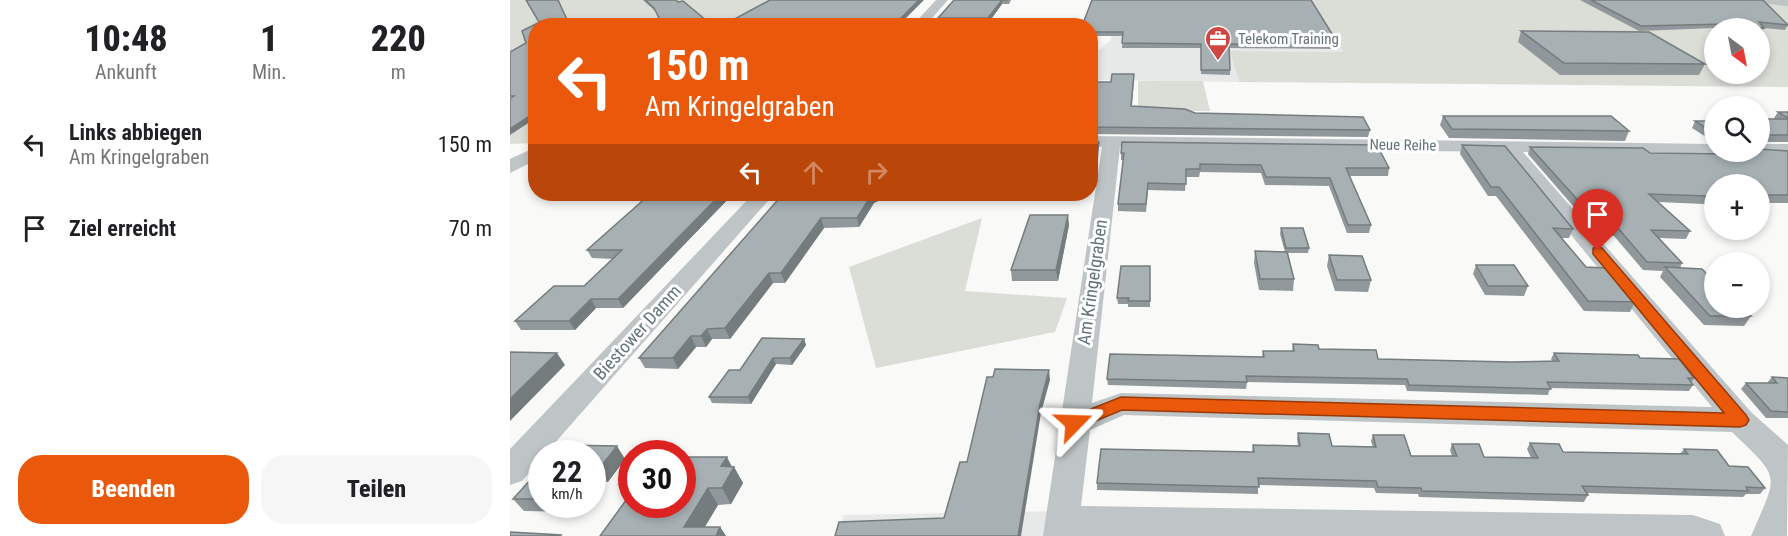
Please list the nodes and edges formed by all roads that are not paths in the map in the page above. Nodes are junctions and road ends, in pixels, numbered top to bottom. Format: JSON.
{"nodes":[{"id":1,"x":942,"y":0,"type":"edge"},
{"id":2,"x":1758,"y":0,"type":"edge"},
{"id":3,"x":1788,"y":3,"type":"edge"},
{"id":4,"x":925,"y":18,"type":"edge"},
{"id":5,"x":1101,"y":141,"type":"edge"},
{"id":6,"x":1508,"y":146,"type":"junction"},
{"id":7,"x":1704,"y":149,"type":"edge"},
{"id":8,"x":1770,"y":150,"type":"edge"},
{"id":9,"x":1788,"y":150,"type":"edge"},
{"id":10,"x":528,"y":157,"type":"edge"},
{"id":11,"x":510,"y":167,"type":"edge"},
{"id":12,"x":1098,"y":172,"type":"edge"},
{"id":13,"x":758,"y":201,"type":"edge"},
{"id":14,"x":1095,"y":201,"type":"edge"},
{"id":15,"x":1740,"y":420,"type":"junction"},
{"id":16,"x":1074,"y":423,"type":"junction"},
{"id":17,"x":510,"y":471,"type":"edge"},
{"id":18,"x":1787,"y":473,"type":"edge"},
{"id":19,"x":1061,"y":528,"type":"edge"},
{"id":20,"x":1707,"y":536,"type":"edge"},
{"id":21,"x":1769,"y":536,"type":"edge"}],
"edges":[{"from":1,"to":4,"type":"street"},
{"from":2,"to":3,"type":"street"},
{"from":5,"to":6,"type":"street","name":"Neue Reihe"},
{"from":5,"to":12,"type":"street","name":"Am Kringelgraben"},
{"from":6,"to":7,"type":"street","name":"Neue Reihe"},
{"from":6,"to":15,"type":"street"},
{"from":8,"to":9,"type":"street"},
{"from":10,"to":11,"type":"street"},
{"from":13,"to":17,"type":"street","name":"Biestower Damm"},
{"from":14,"to":16,"type":"street","name":"Am Kringelgraben"},
{"from":15,"to":16,"type":"street"},
{"from":15,"to":18,"type":"street"},
{"from":16,"to":19,"type":"street","name":"Am Kringelgraben"},
{"from":18,"to":21,"type":"street"},
{"from":19,"to":20,"type":"street","name":"Am Kringelgraben"}]}
